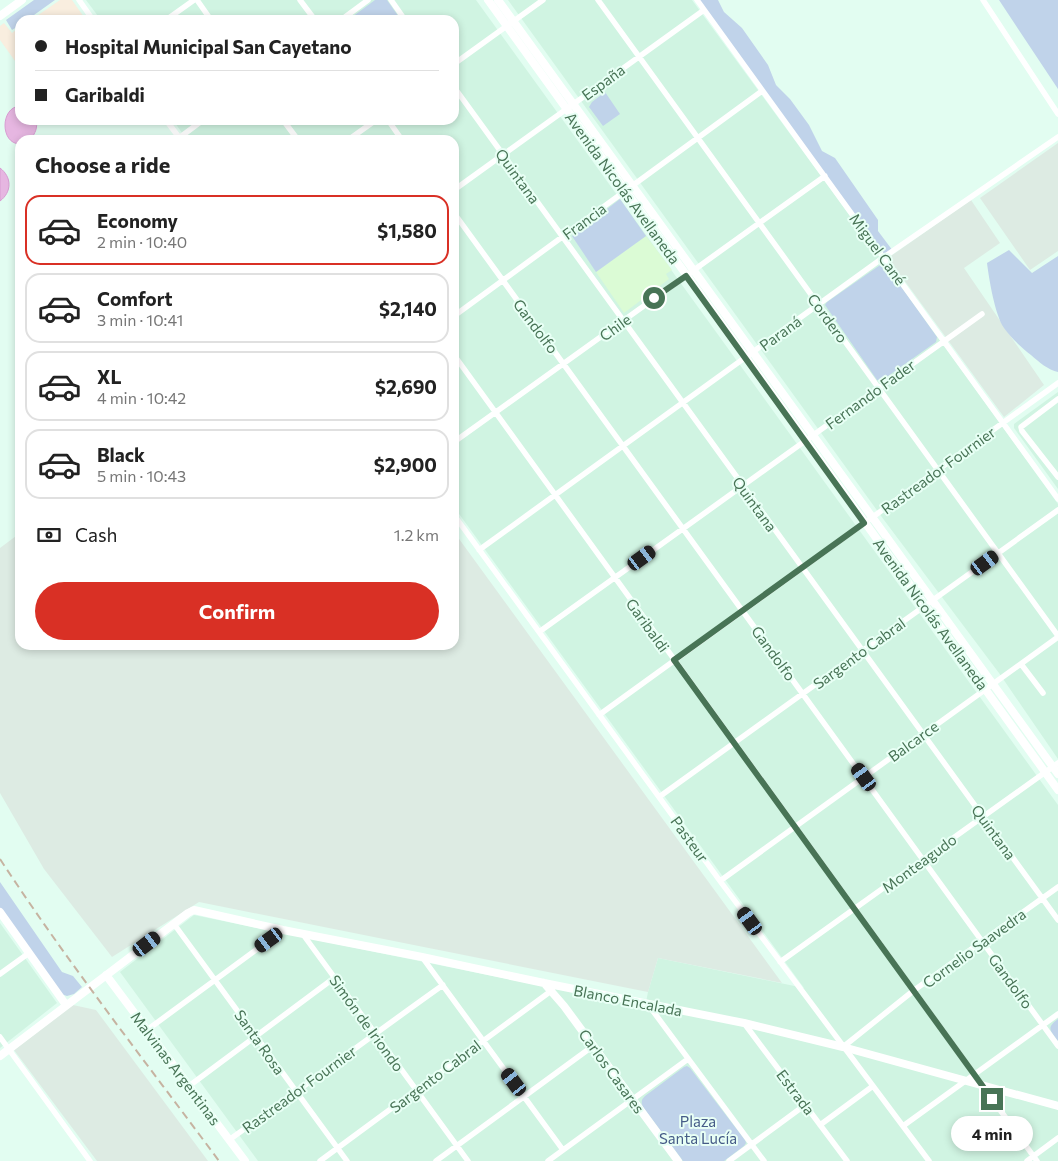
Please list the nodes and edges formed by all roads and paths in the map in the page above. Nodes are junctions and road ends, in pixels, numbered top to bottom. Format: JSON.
{"nodes":[{"id":1,"x":22,"y":0,"type":"edge"},
{"id":2,"x":79,"y":0,"type":"edge"},
{"id":3,"x":195,"y":0,"type":"edge"},
{"id":4,"x":300,"y":0,"type":"edge"},
{"id":5,"x":368,"y":0,"type":"edge"},
{"id":6,"x":391,"y":0,"type":"edge"},
{"id":7,"x":488,"y":0,"type":"edge"},
{"id":8,"x":498,"y":0,"type":"edge"},
{"id":9,"x":543,"y":0,"type":"edge"},
{"id":10,"x":598,"y":0,"type":"edge"},
{"id":11,"x":697,"y":0,"type":"edge"},
{"id":12,"x":983,"y":0,"type":"edge"},
{"id":13,"x":704,"y":10,"type":"junction"},
{"id":14,"x":90,"y":15,"type":"edge"},
{"id":15,"x":173,"y":15,"type":"edge"},
{"id":16,"x":207,"y":15,"type":"edge"},
{"id":17,"x":311,"y":15,"type":"edge"},
{"id":18,"x":348,"y":15,"type":"edge"},
{"id":19,"x":402,"y":15,"type":"edge"},
{"id":20,"x":0,"y":16,"type":"edge"},
{"id":21,"x":510,"y":24,"type":"junction"},
{"id":22,"x":639,"y":57,"type":"junction"},
{"id":23,"x":459,"y":60,"type":"edge"},
{"id":24,"x":762,"y":91,"type":"junction"},
{"id":25,"x":459,"y":94,"type":"edge"},
{"id":26,"x":570,"y":106,"type":"junction"},
{"id":27,"x":1058,"y":114,"type":"edge"},
{"id":28,"x":197,"y":125,"type":"edge"},
{"id":29,"x":369,"y":125,"type":"edge"},
{"id":30,"x":185,"y":135,"type":"edge"},
{"id":31,"x":355,"y":135,"type":"edge"},
{"id":32,"x":1058,"y":137,"type":"edge"},
{"id":33,"x":698,"y":138,"type":"junction"},
{"id":34,"x":502,"y":155,"type":"junction"},
{"id":35,"x":825,"y":176,"type":"junction"},
{"id":36,"x":459,"y":186,"type":"edge"},
{"id":37,"x":632,"y":186,"type":"junction"},
{"id":38,"x":625,"y":191,"type":"junction"},
{"id":39,"x":459,"y":220,"type":"edge"},
{"id":40,"x":759,"y":223,"type":"junction"},
{"id":41,"x":562,"y":237,"type":"junction"},
{"id":42,"x":884,"y":257,"type":"junction"},
{"id":43,"x":694,"y":270,"type":"junction"},
{"id":44,"x":686,"y":276,"type":"junction"},
{"id":45,"x":502,"y":280,"type":"junction"},
{"id":46,"x":818,"y":305,"type":"junction"},
{"id":47,"x":459,"y":312,"type":"edge"},
{"id":48,"x":982,"y":314,"type":"dead end"},
{"id":49,"x":622,"y":321,"type":"junction"},
{"id":50,"x":944,"y":341,"type":"junction"},
{"id":51,"x":753,"y":352,"type":"junction"},
{"id":52,"x":745,"y":358,"type":"junction"},
{"id":53,"x":459,"y":362,"type":"edge"},
{"id":54,"x":564,"y":363,"type":"junction"},
{"id":55,"x":1058,"y":383,"type":"edge"},
{"id":56,"x":879,"y":388,"type":"junction"},
{"id":57,"x":1058,"y":399,"type":"edge"},
{"id":58,"x":682,"y":403,"type":"junction"},
{"id":59,"x":495,"y":412,"type":"junction"},
{"id":60,"x":1003,"y":423,"type":"junction"},
{"id":61,"x":813,"y":435,"type":"junction"},
{"id":62,"x":459,"y":438,"type":"edge"},
{"id":63,"x":805,"y":441,"type":"junction"},
{"id":64,"x":624,"y":446,"type":"junction"},
{"id":65,"x":938,"y":470,"type":"junction"},
{"id":66,"x":1058,"y":477,"type":"edge"},
{"id":67,"x":742,"y":486,"type":"junction"},
{"id":68,"x":555,"y":495,"type":"junction"},
{"id":69,"x":1058,"y":499,"type":"edge"},
{"id":70,"x":1058,"y":510,"type":"edge"},
{"id":71,"x":872,"y":517,"type":"junction"},
{"id":72,"x":459,"y":522,"type":"edge"},
{"id":73,"x":864,"y":523,"type":"junction"},
{"id":74,"x":683,"y":528,"type":"junction"},
{"id":75,"x":479,"y":550,"type":"junction"},
{"id":76,"x":998,"y":553,"type":"junction"},
{"id":77,"x":802,"y":568,"type":"junction"},
{"id":78,"x":615,"y":578,"type":"junction"},
{"id":79,"x":932,"y":600,"type":"junction"},
{"id":80,"x":924,"y":606,"type":"junction"},
{"id":81,"x":743,"y":611,"type":"junction"},
{"id":82,"x":539,"y":632,"type":"junction"},
{"id":83,"x":1058,"y":636,"type":"edge"},
{"id":84,"x":862,"y":651,"type":"junction"},
{"id":85,"x":674,"y":660,"type":"junction"},
{"id":86,"x":1021,"y":664,"type":"junction"},
{"id":87,"x":993,"y":684,"type":"junction"},
{"id":88,"x":986,"y":689,"type":"junction"},
{"id":89,"x":1043,"y":693,"type":"dead end"},
{"id":90,"x":803,"y":694,"type":"junction"},
{"id":91,"x":599,"y":715,"type":"junction"},
{"id":92,"x":923,"y":734,"type":"junction"},
{"id":93,"x":734,"y":743,"type":"junction"},
{"id":94,"x":1055,"y":765,"type":"edge"},
{"id":95,"x":1045,"y":772,"type":"junction"},
{"id":96,"x":1058,"y":774,"type":"edge"},
{"id":97,"x":864,"y":777,"type":"junction"},
{"id":98,"x":1058,"y":790,"type":"edge"},
{"id":99,"x":660,"y":797,"type":"junction"},
{"id":100,"x":983,"y":817,"type":"junction"},
{"id":101,"x":794,"y":827,"type":"junction"},
{"id":102,"x":923,"y":860,"type":"junction"},
{"id":103,"x":720,"y":881,"type":"junction"},
{"id":104,"x":1058,"y":887,"type":"edge"},
{"id":105,"x":1042,"y":898,"type":"junction"},
{"id":106,"x":854,"y":909,"type":"junction"},
{"id":107,"x":0,"y":912,"type":"edge"},
{"id":108,"x":1058,"y":920,"type":"edge"},
{"id":109,"x":174,"y":924,"type":"junction"},
{"id":110,"x":282,"y":930,"type":"junction"},
{"id":111,"x":302,"y":933,"type":"junction"},
{"id":112,"x":983,"y":941,"type":"junction"},
{"id":113,"x":29,"y":953,"type":"junction"},
{"id":114,"x":422,"y":957,"type":"junction"},
{"id":115,"x":780,"y":962,"type":"junction"},
{"id":116,"x":0,"y":974,"type":"edge"},
{"id":117,"x":106,"y":975,"type":"junction"},
{"id":118,"x":334,"y":978,"type":"junction"},
{"id":119,"x":215,"y":979,"type":"junction"},
{"id":120,"x":544,"y":983,"type":"junction"},
{"id":121,"x":443,"y":985,"type":"junction"},
{"id":122,"x":551,"y":991,"type":"junction"},
{"id":123,"x":913,"y":991,"type":"junction"},
{"id":124,"x":647,"y":1003,"type":"junction"},
{"id":125,"x":66,"y":1005,"type":"junction"},
{"id":126,"x":1058,"y":1014,"type":"edge"},
{"id":127,"x":744,"y":1023,"type":"junction"},
{"id":128,"x":1043,"y":1025,"type":"junction"},
{"id":129,"x":147,"y":1030,"type":"junction"},
{"id":130,"x":375,"y":1034,"type":"junction"},
{"id":131,"x":256,"y":1035,"type":"junction"},
{"id":132,"x":0,"y":1037,"type":"edge"},
{"id":133,"x":483,"y":1041,"type":"junction"},
{"id":134,"x":594,"y":1046,"type":"junction"},
{"id":135,"x":1058,"y":1046,"type":"edge"},
{"id":136,"x":843,"y":1047,"type":"junction"},
{"id":137,"x":8,"y":1049,"type":"junction"},
{"id":138,"x":0,"y":1056,"type":"edge"},
{"id":139,"x":688,"y":1059,"type":"junction"},
{"id":140,"x":974,"y":1075,"type":"junction"},
{"id":141,"x":966,"y":1080,"type":"junction"},
{"id":142,"x":981,"y":1084,"type":"junction"},
{"id":143,"x":189,"y":1086,"type":"junction"},
{"id":144,"x":872,"y":1086,"type":"junction"},
{"id":145,"x":417,"y":1090,"type":"junction"},
{"id":146,"x":296,"y":1093,"type":"junction"},
{"id":147,"x":524,"y":1096,"type":"junction"},
{"id":148,"x":633,"y":1099,"type":"junction"},
{"id":149,"x":805,"y":1105,"type":"junction"},
{"id":150,"x":1058,"y":1106,"type":"edge"},
{"id":151,"x":820,"y":1125,"type":"junction"},
{"id":152,"x":903,"y":1126,"type":"junction"},
{"id":153,"x":1058,"y":1138,"type":"edge"},
{"id":154,"x":229,"y":1140,"type":"junction"},
{"id":155,"x":752,"y":1144,"type":"junction"},
{"id":156,"x":457,"y":1146,"type":"junction"},
{"id":157,"x":336,"y":1148,"type":"junction"},
{"id":158,"x":563,"y":1150,"type":"junction"},
{"id":159,"x":1035,"y":1159,"type":"edge"},
{"id":160,"x":90,"y":1161,"type":"edge"},
{"id":161,"x":245,"y":1161,"type":"edge"},
{"id":162,"x":320,"y":1161,"type":"edge"},
{"id":163,"x":346,"y":1161,"type":"edge"},
{"id":164,"x":436,"y":1161,"type":"edge"},
{"id":165,"x":468,"y":1161,"type":"edge"},
{"id":166,"x":548,"y":1161,"type":"edge"},
{"id":167,"x":678,"y":1161,"type":"edge"},
{"id":168,"x":729,"y":1161,"type":"edge"},
{"id":169,"x":764,"y":1161,"type":"edge"},
{"id":170,"x":847,"y":1161,"type":"edge"},
{"id":171,"x":929,"y":1161,"type":"edge"},
{"id":172,"x":1027,"y":1161,"type":"edge"}],
"edges":[{"from":1,"to":20,"type":"main road"},
{"from":2,"to":14,"type":"street"},
{"from":3,"to":15,"type":"street"},
{"from":3,"to":16,"type":"street"},
{"from":4,"to":17,"type":"street"},
{"from":5,"to":18,"type":"street"},
{"from":6,"to":19,"type":"street"},
{"from":7,"to":21,"type":"main road","name":"Avenida Nicolás Avellaneda"},
{"from":8,"to":21,"type":"main road","name":"Avenida Nicolás Avellaneda"},
{"from":9,"to":21,"type":"street"},
{"from":10,"to":22,"type":"street","name":"Cordero"},
{"from":11,"to":13,"type":"street","name":"Miguel Cané"},
{"from":12,"to":27,"type":"street"},
{"from":13,"to":22,"type":"street","name":"España"},
{"from":13,"to":24,"type":"street","name":"Miguel Cané"},
{"from":21,"to":23,"type":"street"},
{"from":21,"to":26,"type":"main road","name":"Avenida Nicolás Avellaneda"},
{"from":22,"to":26,"type":"street","name":"España"},
{"from":22,"to":33,"type":"street","name":"Cordero"},
{"from":24,"to":33,"type":"street","name":"Francia"},
{"from":24,"to":35,"type":"street","name":"Miguel Cané"},
{"from":25,"to":34,"type":"street","name":"Quintana"},
{"from":26,"to":34,"type":"street","name":"España"},
{"from":26,"to":37,"type":"main road","name":"Avenida Nicolás Avellaneda"},
{"from":26,"to":38,"type":"main road","name":"Avenida Nicolás Avellaneda"},
{"from":28,"to":30,"type":"street"},
{"from":29,"to":31,"type":"street"},
{"from":32,"to":42,"type":"street","name":"Paraná"},
{"from":33,"to":37,"type":"street","name":"Francia"},
{"from":33,"to":40,"type":"street","name":"Cordero"},
{"from":34,"to":36,"type":"street","name":"España"},
{"from":34,"to":41,"type":"street","name":"Quintana"},
{"from":35,"to":40,"type":"street","name":"Chile"},
{"from":35,"to":42,"type":"street","name":"Miguel Cané"},
{"from":37,"to":38,"type":"street","name":"Francia"},
{"from":37,"to":43,"type":"main road","name":"Avenida Nicolás Avellaneda"},
{"from":38,"to":41,"type":"street","name":"Francia"},
{"from":38,"to":44,"type":"main road","name":"Avenida Nicolás Avellaneda"},
{"from":39,"to":45,"type":"street","name":"Gandolfo"},
{"from":40,"to":43,"type":"street","name":"Chile"},
{"from":40,"to":46,"type":"street","name":"Cordero"},
{"from":41,"to":45,"type":"street","name":"Francia"},
{"from":41,"to":49,"type":"street","name":"Quintana"},
{"from":42,"to":46,"type":"street","name":"Paraná"},
{"from":42,"to":50,"type":"street","name":"Miguel Cané"},
{"from":43,"to":44,"type":"street","name":"Chile"},
{"from":43,"to":51,"type":"main road","name":"Avenida Nicolás Avellaneda"},
{"from":44,"to":49,"type":"street","name":"Chile"},
{"from":44,"to":52,"type":"main road","name":"Avenida Nicolás Avellaneda"},
{"from":45,"to":47,"type":"street","name":"Francia"},
{"from":45,"to":54,"type":"street","name":"Gandolfo"},
{"from":46,"to":51,"type":"street","name":"Paraná"},
{"from":46,"to":56,"type":"street","name":"Cordero"},
{"from":48,"to":50,"type":"street","name":"Fernando Fader"},
{"from":49,"to":54,"type":"street","name":"Chile"},
{"from":49,"to":58,"type":"street","name":"Quintana"},
{"from":50,"to":56,"type":"street","name":"Fernando Fader"},
{"from":50,"to":60,"type":"street","name":"Miguel Cané"},
{"from":51,"to":52,"type":"street","name":"Paraná"},
{"from":51,"to":61,"type":"main road","name":"Avenida Nicolás Avellaneda"},
{"from":52,"to":58,"type":"street","name":"Paraná"},
{"from":52,"to":63,"type":"main road","name":"Avenida Nicolás Avellaneda"},
{"from":53,"to":59,"type":"street","name":"Garibaldi"},
{"from":54,"to":59,"type":"street","name":"Chile"},
{"from":54,"to":64,"type":"street","name":"Gandolfo"},
{"from":55,"to":60,"type":"street","name":"Rastreador Fournier"},
{"from":56,"to":61,"type":"street","name":"Fernando Fader"},
{"from":56,"to":65,"type":"street","name":"Cordero"},
{"from":57,"to":66,"type":"street"},
{"from":58,"to":64,"type":"street","name":"Paraná"},
{"from":58,"to":67,"type":"street","name":"Quintana"},
{"from":59,"to":62,"type":"street","name":"Chile"},
{"from":59,"to":68,"type":"street","name":"Garibaldi"},
{"from":60,"to":65,"type":"street","name":"Rastreador Fournier"},
{"from":60,"to":69,"type":"street","name":"Miguel Cané"},
{"from":61,"to":63,"type":"street","name":"Fernando Fader"},
{"from":61,"to":71,"type":"main road","name":"Avenida Nicolás Avellaneda"},
{"from":63,"to":67,"type":"street","name":"Fernando Fader"},
{"from":63,"to":73,"type":"main road","name":"Avenida Nicolás Avellaneda"},
{"from":64,"to":68,"type":"street","name":"Paraná"},
{"from":64,"to":74,"type":"street","name":"Gandolfo"},
{"from":65,"to":71,"type":"street","name":"Rastreador Fournier"},
{"from":65,"to":76,"type":"street","name":"Cordero"},
{"from":67,"to":74,"type":"street","name":"Fernando Fader"},
{"from":67,"to":77,"type":"street","name":"Quintana"},
{"from":68,"to":75,"type":"street","name":"Paraná"},
{"from":68,"to":78,"type":"street","name":"Garibaldi"},
{"from":70,"to":76,"type":"street","name":"Sargento Cabral"},
{"from":71,"to":73,"type":"street","name":"Rastreador Fournier"},
{"from":71,"to":79,"type":"main road","name":"Avenida Nicolás Avellaneda"},
{"from":72,"to":75,"type":"street","name":"Pasteur"},
{"from":73,"to":77,"type":"street","name":"Rastreador Fournier"},
{"from":73,"to":80,"type":"main road","name":"Avenida Nicolás Avellaneda"},
{"from":74,"to":78,"type":"street","name":"Fernando Fader"},
{"from":74,"to":81,"type":"street","name":"Gandolfo"},
{"from":75,"to":82,"type":"street","name":"Pasteur"},
{"from":76,"to":79,"type":"street","name":"Sargento Cabral"},
{"from":76,"to":83,"type":"street","name":"Cordero"},
{"from":77,"to":81,"type":"street","name":"Rastreador Fournier"},
{"from":77,"to":84,"type":"street","name":"Quintana"},
{"from":78,"to":82,"type":"street","name":"Fernando Fader"},
{"from":78,"to":85,"type":"street","name":"Garibaldi"},
{"from":79,"to":80,"type":"street","name":"Sargento Cabral"},
{"from":79,"to":87,"type":"main road","name":"Avenida Nicolás Avellaneda"},
{"from":80,"to":84,"type":"street","name":"Sargento Cabral"},
{"from":80,"to":88,"type":"main road","name":"Avenida Nicolás Avellaneda"},
{"from":81,"to":85,"type":"street","name":"Rastreador Fournier"},
{"from":81,"to":90,"type":"street","name":"Gandolfo"},
{"from":82,"to":91,"type":"street","name":"Pasteur"},
{"from":83,"to":86,"type":"street","name":"Balcarce"},
{"from":84,"to":90,"type":"street","name":"Sargento Cabral"},
{"from":84,"to":92,"type":"street","name":"Quintana"},
{"from":85,"to":91,"type":"street","name":"Rastreador Fournier"},
{"from":85,"to":93,"type":"street","name":"Garibaldi"},
{"from":86,"to":87,"type":"street","name":"Balcarce"},
{"from":86,"to":89,"type":"street"},
{"from":87,"to":88,"type":"street","name":"Balcarce"},
{"from":87,"to":94,"type":"main road","name":"Avenida Nicolás Avellaneda"},
{"from":88,"to":92,"type":"street","name":"Balcarce"},
{"from":88,"to":95,"type":"main road","name":"Avenida Nicolás Avellaneda"},
{"from":90,"to":93,"type":"street","name":"Sargento Cabral"},
{"from":90,"to":97,"type":"street","name":"Gandolfo"},
{"from":91,"to":99,"type":"street","name":"Pasteur"},
{"from":92,"to":97,"type":"street","name":"Balcarce"},
{"from":92,"to":100,"type":"street","name":"Quintana"},
{"from":93,"to":99,"type":"street","name":"Sargento Cabral"},
{"from":93,"to":101,"type":"street","name":"Garibaldi"},
{"from":94,"to":95,"type":"street","name":"Monteagudo"},
{"from":94,"to":96,"type":"main road","name":"Avenida Nicolás Avellaneda"},
{"from":95,"to":98,"type":"main road","name":"Avenida Nicolás Avellaneda"},
{"from":95,"to":100,"type":"street","name":"Monteagudo"},
{"from":97,"to":101,"type":"street","name":"Balcarce"},
{"from":97,"to":102,"type":"street","name":"Gandolfo"},
{"from":99,"to":103,"type":"street","name":"Pasteur"},
{"from":100,"to":102,"type":"street","name":"Monteagudo"},
{"from":100,"to":105,"type":"street","name":"Quintana"},
{"from":101,"to":103,"type":"street","name":"Balcarce"},
{"from":101,"to":106,"type":"street","name":"Garibaldi"},
{"from":102,"to":106,"type":"street","name":"Monteagudo"},
{"from":102,"to":112,"type":"street","name":"Gandolfo"},
{"from":103,"to":115,"type":"street","name":"Pasteur"},
{"from":104,"to":105,"type":"street","name":"Cornelio Saavedra"},
{"from":105,"to":108,"type":"street","name":"Quintana"},
{"from":105,"to":112,"type":"street","name":"Cornelio Saavedra"},
{"from":106,"to":115,"type":"street","name":"Monteagudo"},
{"from":106,"to":123,"type":"street","name":"Garibaldi"},
{"from":107,"to":113,"type":"main road"},
{"from":109,"to":110,"type":"main road","name":"Blanco Encalada"},
{"from":109,"to":117,"type":"main road"},
{"from":109,"to":119,"type":"street","name":"Santa Rosa"},
{"from":110,"to":111,"type":"main road","name":"Blanco Encalada"},
{"from":110,"to":119,"type":"street"},
{"from":111,"to":114,"type":"main road","name":"Blanco Encalada"},
{"from":111,"to":118,"type":"street","name":"Simón de Iriondo"},
{"from":112,"to":123,"type":"street","name":"Cornelio Saavedra"},
{"from":112,"to":128,"type":"street","name":"Gandolfo"},
{"from":113,"to":116,"type":"street"},
{"from":113,"to":125,"type":"main road"},
{"from":114,"to":120,"type":"main road","name":"Blanco Encalada"},
{"from":114,"to":121,"type":"street"},
{"from":115,"to":136,"type":"street","name":"Pasteur"},
{"from":117,"to":125,"type":"main road"},
{"from":117,"to":129,"type":"main road","name":"Malvinas Argentinas"},
{"from":118,"to":130,"type":"street","name":"Simón de Iriondo"},
{"from":118,"to":131,"type":"street"},
{"from":119,"to":129,"type":"street"},
{"from":119,"to":131,"type":"street","name":"Santa Rosa"},
{"from":120,"to":122,"type":"main road","name":"Carlos Casares"},
{"from":120,"to":124,"type":"main road","name":"Blanco Encalada"},
{"from":121,"to":130,"type":"street","name":"Rastreador Fournier"},
{"from":121,"to":133,"type":"street"},
{"from":122,"to":133,"type":"street","name":"Sargento Cabral"},
{"from":122,"to":134,"type":"main road","name":"Carlos Casares"},
{"from":123,"to":136,"type":"street","name":"Cornelio Saavedra"},
{"from":123,"to":140,"type":"street","name":"Garibaldi"},
{"from":124,"to":127,"type":"main road","name":"Blanco Encalada"},
{"from":124,"to":139,"type":"street"},
{"from":125,"to":137,"type":"main road"},
{"from":126,"to":128,"type":"street"},
{"from":127,"to":136,"type":"main road","name":"Blanco Encalada"},
{"from":127,"to":149,"type":"street","name":"Estrada"},
{"from":128,"to":135,"type":"street","name":"Gandolfo"},
{"from":128,"to":140,"type":"street"},
{"from":129,"to":143,"type":"main road","name":"Malvinas Argentinas"},
{"from":130,"to":145,"type":"street","name":"Simón de Iriondo"},
{"from":130,"to":146,"type":"street","name":"Rastreador Fournier"},
{"from":131,"to":143,"type":"street"},
{"from":131,"to":146,"type":"street","name":"Santa Rosa"},
{"from":132,"to":137,"type":"street"},
{"from":133,"to":145,"type":"street","name":"Sargento Cabral"},
{"from":133,"to":147,"type":"street"},
{"from":134,"to":147,"type":"street"},
{"from":134,"to":148,"type":"main road","name":"Carlos Casares"},
{"from":136,"to":141,"type":"main road","name":"Blanco Encalada"},
{"from":136,"to":144,"type":"street","name":"Pasteur"},
{"from":137,"to":138,"type":"main road"},
{"from":137,"to":160,"type":"street"},
{"from":139,"to":148,"type":"street"},
{"from":139,"to":155,"type":"street"},
{"from":140,"to":141,"type":"street"},
{"from":140,"to":142,"type":"street","name":"Garibaldi"},
{"from":141,"to":142,"type":"main road","name":"Blanco Encalada"},
{"from":141,"to":152,"type":"street"},
{"from":142,"to":150,"type":"main road","name":"Blanco Encalada"},
{"from":142,"to":159,"type":"street","name":"Garibaldi"},
{"from":143,"to":154,"type":"main road","name":"Malvinas Argentinas"},
{"from":144,"to":151,"type":"street"},
{"from":144,"to":152,"type":"street","name":"Pasteur"},
{"from":145,"to":156,"type":"street","name":"Simón de Iriondo"},
{"from":145,"to":157,"type":"street","name":"Sargento Cabral"},
{"from":146,"to":154,"type":"street","name":"Rastreador Fournier"},
{"from":146,"to":157,"type":"street","name":"Santa Rosa"},
{"from":147,"to":156,"type":"street"},
{"from":147,"to":158,"type":"street"},
{"from":148,"to":158,"type":"street"},
{"from":148,"to":167,"type":"main road","name":"Carlos Casares"},
{"from":149,"to":151,"type":"street","name":"Estrada"},
{"from":149,"to":155,"type":"street"},
{"from":151,"to":170,"type":"street","name":"Estrada"},
{"from":152,"to":171,"type":"street","name":"Pasteur"},
{"from":153,"to":159,"type":"street"},
{"from":154,"to":161,"type":"main road","name":"Malvinas Argentinas"},
{"from":155,"to":168,"type":"street"},
{"from":155,"to":169,"type":"street"},
{"from":156,"to":164,"type":"street"},
{"from":156,"to":165,"type":"street","name":"Simón de Iriondo"},
{"from":157,"to":162,"type":"street","name":"Sargento Cabral"},
{"from":157,"to":163,"type":"street","name":"Santa Rosa"},
{"from":158,"to":166,"type":"street"},
{"from":159,"to":172,"type":"street"}]}
